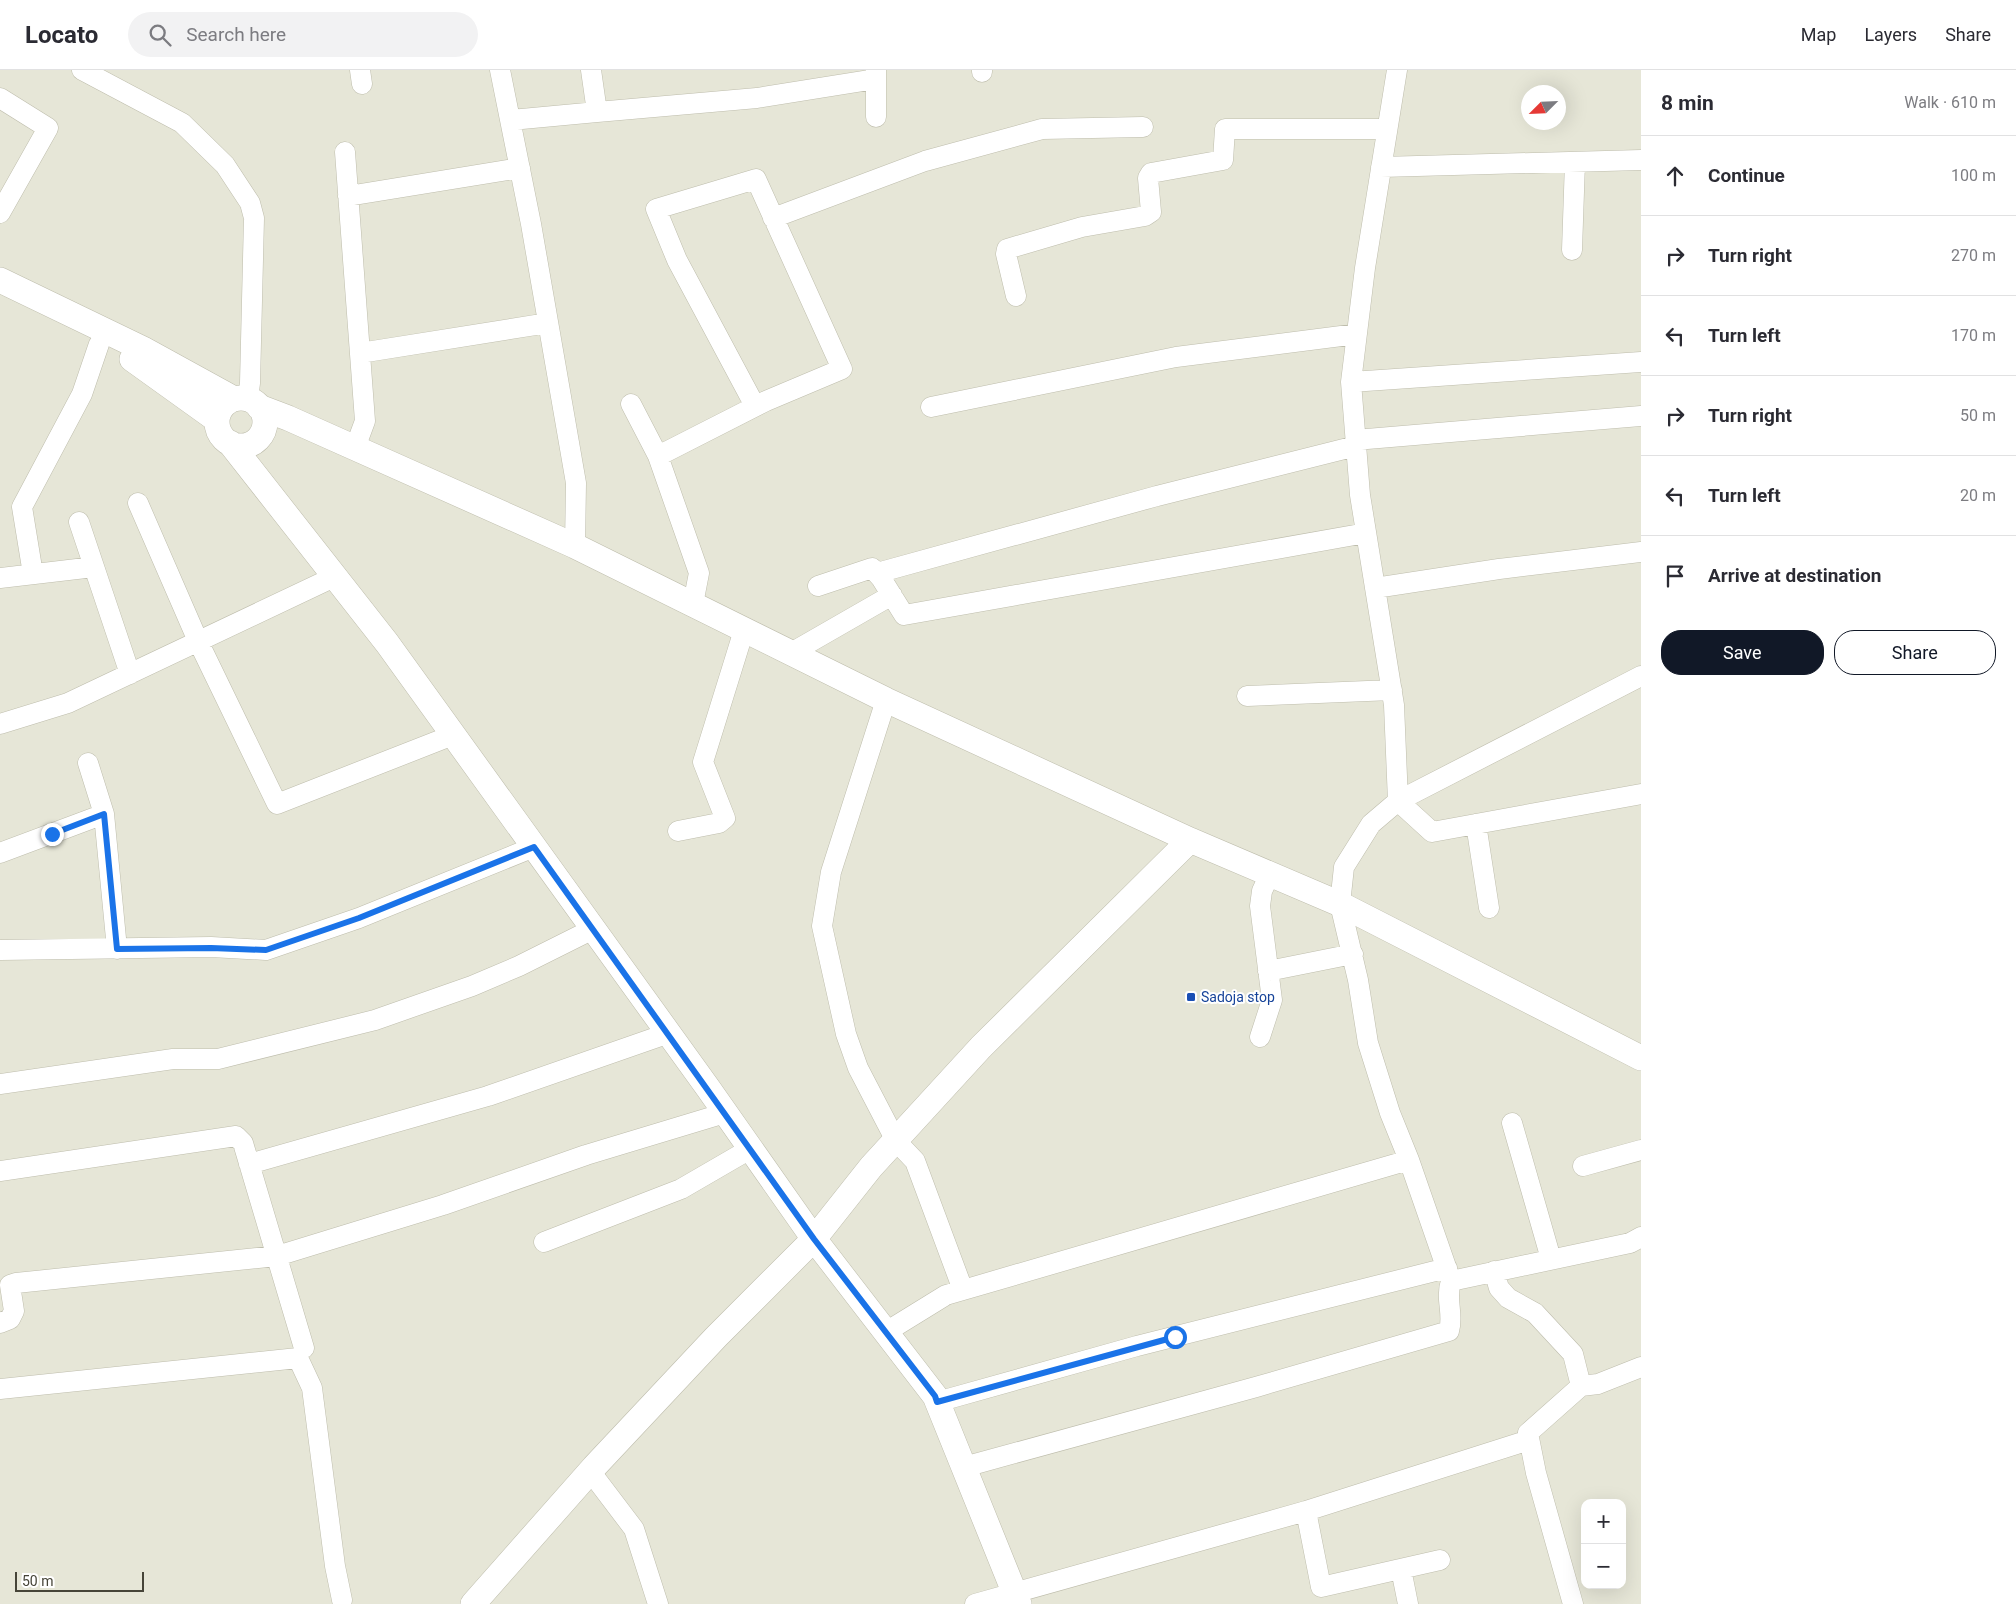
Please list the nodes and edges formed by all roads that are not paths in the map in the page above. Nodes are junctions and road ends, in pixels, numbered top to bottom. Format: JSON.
{"nodes":[{"id":1,"x":82,"y":70,"type":"edge"},
{"id":2,"x":500,"y":70,"type":"edge"},
{"id":3,"x":592,"y":70,"type":"edge"},
{"id":4,"x":1397,"y":70,"type":"edge"},
{"id":5,"x":876,"y":74,"type":"edge"},
{"id":6,"x":0,"y":98,"type":"edge"},
{"id":7,"x":597,"y":112,"type":"junction"},
{"id":8,"x":876,"y":117,"type":"dead end"},
{"id":9,"x":511,"y":120,"type":"junction"},
{"id":10,"x":1143,"y":127,"type":"dead end"},
{"id":11,"x":1387,"y":129,"type":"junction"},
{"id":12,"x":345,"y":152,"type":"dead end"},
{"id":13,"x":1641,"y":160,"type":"edge"},
{"id":14,"x":1575,"y":162,"type":"junction"},
{"id":15,"x":1380,"y":167,"type":"junction"},
{"id":16,"x":520,"y":168,"type":"junction"},
{"id":17,"x":348,"y":196,"type":"junction"},
{"id":18,"x":0,"y":213,"type":"edge"},
{"id":19,"x":773,"y":218,"type":"junction"},
{"id":20,"x":1572,"y":250,"type":"dead end"},
{"id":21,"x":0,"y":280,"type":"edge"},
{"id":22,"x":1016,"y":296,"type":"dead end"},
{"id":23,"x":0,"y":298,"type":"edge"},
{"id":24,"x":548,"y":323,"type":"junction"},
{"id":25,"x":1357,"y":334,"type":"junction"},
{"id":26,"x":99,"y":344,"type":"junction"},
{"id":27,"x":360,"y":353,"type":"junction"},
{"id":28,"x":140,"y":355,"type":"junction"},
{"id":29,"x":1641,"y":362,"type":"edge"},
{"id":30,"x":1351,"y":382,"type":"junction"},
{"id":31,"x":247,"y":402,"type":"junction"},
{"id":32,"x":631,"y":404,"type":"dead end"},
{"id":33,"x":755,"y":406,"type":"junction"},
{"id":34,"x":931,"y":407,"type":"dead end"},
{"id":35,"x":1641,"y":416,"type":"edge"},
{"id":36,"x":217,"y":420,"type":"junction"},
{"id":37,"x":230,"y":443,"type":"junction"},
{"id":38,"x":1356,"y":443,"type":"junction"},
{"id":39,"x":355,"y":448,"type":"junction"},
{"id":40,"x":658,"y":456,"type":"junction"},
{"id":41,"x":138,"y":504,"type":"dead end"},
{"id":42,"x":79,"y":522,"type":"dead end"},
{"id":43,"x":1366,"y":533,"type":"junction"},
{"id":44,"x":575,"y":546,"type":"junction"},
{"id":45,"x":1641,"y":552,"type":"edge"},
{"id":46,"x":94,"y":566,"type":"junction"},
{"id":47,"x":877,"y":573,"type":"junction"},
{"id":48,"x":33,"y":574,"type":"junction"},
{"id":49,"x":334,"y":577,"type":"junction"},
{"id":50,"x":0,"y":578,"type":"edge"},
{"id":51,"x":818,"y":586,"type":"dead end"},
{"id":52,"x":1375,"y":588,"type":"junction"},
{"id":53,"x":892,"y":595,"type":"junction"},
{"id":54,"x":693,"y":604,"type":"junction"},
{"id":55,"x":744,"y":630,"type":"junction"},
{"id":56,"x":198,"y":641,"type":"junction"},
{"id":57,"x":791,"y":653,"type":"junction"},
{"id":58,"x":130,"y":674,"type":"junction"},
{"id":59,"x":1641,"y":676,"type":"edge"},
{"id":60,"x":1392,"y":690,"type":"junction"},
{"id":61,"x":1247,"y":696,"type":"dead end"},
{"id":62,"x":886,"y":700,"type":"junction"},
{"id":63,"x":0,"y":724,"type":"edge"},
{"id":64,"x":454,"y":735,"type":"junction"},
{"id":65,"x":88,"y":763,"type":"dead end"},
{"id":66,"x":1641,"y":794,"type":"edge"},
{"id":67,"x":1398,"y":801,"type":"junction"},
{"id":68,"x":104,"y":814,"type":"junction"},
{"id":69,"x":1476,"y":824,"type":"junction"},
{"id":70,"x":678,"y":831,"type":"dead end"},
{"id":71,"x":1190,"y":840,"type":"junction"},
{"id":72,"x":534,"y":847,"type":"junction"},
{"id":73,"x":0,"y":853,"type":"edge"},
{"id":74,"x":1270,"y":874,"type":"junction"},
{"id":75,"x":1340,"y":904,"type":"junction"},
{"id":76,"x":1489,"y":908,"type":"dead end"},
{"id":77,"x":593,"y":929,"type":"junction"},
{"id":78,"x":117,"y":949,"type":"junction"},
{"id":79,"x":0,"y":950,"type":"edge"},
{"id":80,"x":1352,"y":954,"type":"junction"},
{"id":81,"x":1268,"y":971,"type":"junction"},
{"id":82,"x":669,"y":1034,"type":"junction"},
{"id":83,"x":1260,"y":1037,"type":"dead end"},
{"id":84,"x":1641,"y":1058,"type":"edge"},
{"id":85,"x":0,"y":1084,"type":"edge"},
{"id":86,"x":726,"y":1113,"type":"junction"},
{"id":87,"x":1512,"y":1123,"type":"dead end"},
{"id":88,"x":896,"y":1141,"type":"junction"},
{"id":89,"x":750,"y":1149,"type":"junction"},
{"id":90,"x":1641,"y":1150,"type":"edge"},
{"id":91,"x":1409,"y":1160,"type":"junction"},
{"id":92,"x":249,"y":1164,"type":"junction"},
{"id":93,"x":1583,"y":1166,"type":"dead end"},
{"id":94,"x":0,"y":1171,"type":"edge"},
{"id":95,"x":1641,"y":1237,"type":"edge"},
{"id":96,"x":814,"y":1239,"type":"junction"},
{"id":97,"x":544,"y":1242,"type":"dead end"},
{"id":98,"x":277,"y":1256,"type":"junction"},
{"id":99,"x":1551,"y":1259,"type":"junction"},
{"id":100,"x":1494,"y":1271,"type":"junction"},
{"id":101,"x":1449,"y":1275,"type":"junction"},
{"id":102,"x":962,"y":1290,"type":"junction"},
{"id":103,"x":0,"y":1323,"type":"edge"},
{"id":104,"x":886,"y":1332,"type":"junction"},
{"id":105,"x":304,"y":1348,"type":"dead end"},
{"id":106,"x":1641,"y":1368,"type":"edge"},
{"id":107,"x":1581,"y":1386,"type":"junction"},
{"id":108,"x":0,"y":1388,"type":"edge"},
{"id":109,"x":937,"y":1402,"type":"junction"},
{"id":110,"x":1529,"y":1440,"type":"junction"},
{"id":111,"x":964,"y":1467,"type":"junction"},
{"id":112,"x":590,"y":1471,"type":"junction"},
{"id":113,"x":1306,"y":1510,"type":"junction"},
{"id":114,"x":1440,"y":1560,"type":"dead end"},
{"id":115,"x":1401,"y":1569,"type":"junction"},
{"id":116,"x":1017,"y":1598,"type":"edge"},
{"id":117,"x":342,"y":1600,"type":"dead end"},
{"id":118,"x":473,"y":1604,"type":"edge"},
{"id":119,"x":658,"y":1604,"type":"edge"},
{"id":120,"x":975,"y":1604,"type":"edge"},
{"id":121,"x":1408,"y":1604,"type":"edge"},
{"id":122,"x":1573,"y":1604,"type":"edge"}],
"edges":[{"from":1,"to":31,"type":"street"},
{"from":2,"to":9,"type":"street"},
{"from":3,"to":7,"type":"street"},
{"from":4,"to":11,"type":"street"},
{"from":5,"to":7,"type":"street"},
{"from":5,"to":8,"type":"street"},
{"from":6,"to":18,"type":"street"},
{"from":7,"to":9,"type":"street"},
{"from":9,"to":16,"type":"street"},
{"from":10,"to":19,"type":"street"},
{"from":11,"to":15,"type":"street"},
{"from":11,"to":22,"type":"street"},
{"from":12,"to":17,"type":"street"},
{"from":13,"to":14,"type":"street"},
{"from":14,"to":15,"type":"street"},
{"from":14,"to":20,"type":"street"},
{"from":15,"to":25,"type":"street"},
{"from":16,"to":17,"type":"street"},
{"from":16,"to":24,"type":"street"},
{"from":17,"to":27,"type":"street"},
{"from":19,"to":33,"type":"street"},
{"from":19,"to":33,"type":"street"},
{"from":21,"to":28,"type":"street"},
{"from":23,"to":26,"type":"street"},
{"from":24,"to":27,"type":"street"},
{"from":24,"to":44,"type":"street"},
{"from":25,"to":30,"type":"street"},
{"from":25,"to":34,"type":"street"},
{"from":26,"to":28,"type":"street"},
{"from":26,"to":48,"type":"street"},
{"from":27,"to":39,"type":"street"},
{"from":28,"to":31,"type":"street"},
{"from":28,"to":36,"type":"street"},
{"from":29,"to":30,"type":"street"},
{"from":30,"to":38,"type":"street"},
{"from":31,"to":36,"type":"street"},
{"from":31,"to":37,"type":"street"},
{"from":31,"to":39,"type":"street"},
{"from":32,"to":40,"type":"street"},
{"from":33,"to":40,"type":"street"},
{"from":35,"to":38,"type":"street"},
{"from":36,"to":37,"type":"street"},
{"from":37,"to":49,"type":"street"},
{"from":38,"to":43,"type":"street"},
{"from":38,"to":47,"type":"street"},
{"from":39,"to":44,"type":"street"},
{"from":40,"to":54,"type":"street"},
{"from":41,"to":56,"type":"street"},
{"from":42,"to":46,"type":"street"},
{"from":43,"to":52,"type":"street"},
{"from":43,"to":53,"type":"street"},
{"from":44,"to":54,"type":"street"},
{"from":45,"to":52,"type":"street"},
{"from":46,"to":48,"type":"street"},
{"from":46,"to":58,"type":"street"},
{"from":47,"to":51,"type":"street"},
{"from":47,"to":53,"type":"street"},
{"from":48,"to":50,"type":"street"},
{"from":49,"to":56,"type":"street"},
{"from":49,"to":64,"type":"street"},
{"from":52,"to":60,"type":"street"},
{"from":53,"to":57,"type":"street"},
{"from":54,"to":55,"type":"street"},
{"from":55,"to":57,"type":"street"},
{"from":55,"to":70,"type":"street"},
{"from":56,"to":58,"type":"street"},
{"from":56,"to":64,"type":"street"},
{"from":57,"to":62,"type":"street"},
{"from":58,"to":63,"type":"street"},
{"from":59,"to":67,"type":"street"},
{"from":60,"to":61,"type":"street"},
{"from":60,"to":67,"type":"street"},
{"from":62,"to":71,"type":"street"},
{"from":62,"to":88,"type":"street"},
{"from":64,"to":72,"type":"street"},
{"from":65,"to":68,"type":"street"},
{"from":66,"to":69,"type":"street"},
{"from":67,"to":69,"type":"street"},
{"from":67,"to":75,"type":"street"},
{"from":68,"to":73,"type":"street"},
{"from":68,"to":78,"type":"street"},
{"from":69,"to":76,"type":"street"},
{"from":71,"to":74,"type":"street"},
{"from":71,"to":88,"type":"street"},
{"from":72,"to":77,"type":"street"},
{"from":72,"to":78,"type":"street"},
{"from":74,"to":75,"type":"street"},
{"from":74,"to":81,"type":"street"},
{"from":75,"to":80,"type":"street"},
{"from":75,"to":84,"type":"street"},
{"from":77,"to":82,"type":"street"},
{"from":77,"to":85,"type":"street"},
{"from":78,"to":79,"type":"street"},
{"from":80,"to":81,"type":"street"},
{"from":80,"to":91,"type":"street"},
{"from":81,"to":83,"type":"street"},
{"from":82,"to":86,"type":"street"},
{"from":82,"to":92,"type":"street"},
{"from":86,"to":89,"type":"street"},
{"from":86,"to":98,"type":"street"},
{"from":87,"to":99,"type":"street"},
{"from":88,"to":96,"type":"street"},
{"from":88,"to":102,"type":"street"},
{"from":89,"to":96,"type":"street"},
{"from":89,"to":97,"type":"street"},
{"from":90,"to":93,"type":"street"},
{"from":91,"to":101,"type":"street"},
{"from":91,"to":102,"type":"street"},
{"from":92,"to":94,"type":"street"},
{"from":92,"to":98,"type":"street"},
{"from":95,"to":99,"type":"street"},
{"from":96,"to":104,"type":"street"},
{"from":96,"to":112,"type":"street"},
{"from":98,"to":103,"type":"street"},
{"from":98,"to":105,"type":"street"},
{"from":99,"to":100,"type":"street"},
{"from":100,"to":101,"type":"street"},
{"from":100,"to":107,"type":"street"},
{"from":101,"to":109,"type":"street"},
{"from":101,"to":111,"type":"street"},
{"from":102,"to":104,"type":"street"},
{"from":104,"to":109,"type":"street"},
{"from":106,"to":107,"type":"street"},
{"from":107,"to":110,"type":"street"},
{"from":108,"to":117,"type":"street"},
{"from":109,"to":111,"type":"street"},
{"from":110,"to":113,"type":"street"},
{"from":110,"to":122,"type":"street"},
{"from":111,"to":116,"type":"street"},
{"from":112,"to":118,"type":"street"},
{"from":112,"to":119,"type":"street"},
{"from":113,"to":115,"type":"street"},
{"from":113,"to":116,"type":"street"},
{"from":114,"to":115,"type":"street"},
{"from":115,"to":121,"type":"street"},
{"from":116,"to":120,"type":"street"}]}
